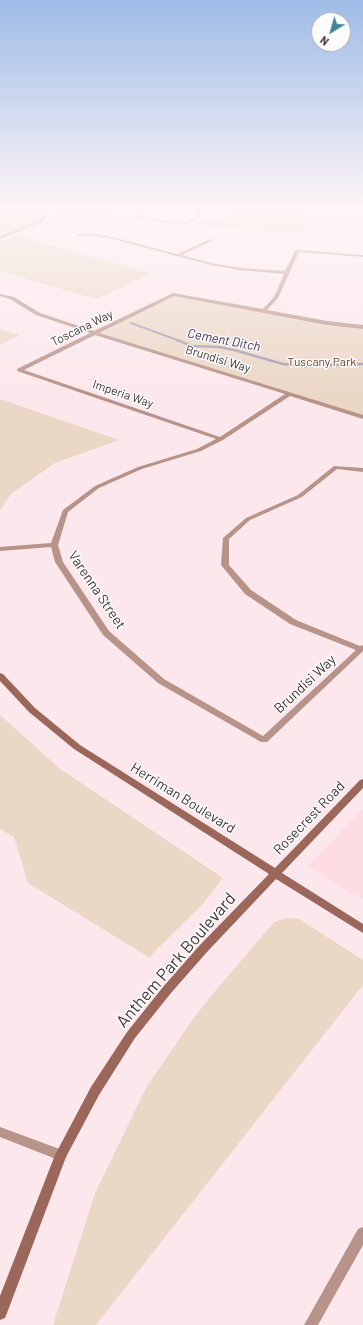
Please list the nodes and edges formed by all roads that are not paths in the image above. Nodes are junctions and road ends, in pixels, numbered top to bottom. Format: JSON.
{"nodes":[{"id":1,"x":250,"y":270,"type":"edge"},
{"id":2,"x":288,"y":270,"type":"edge"},
{"id":3,"x":287,"y":273,"type":"junction"},
{"id":4,"x":0,"y":295,"type":"edge"},
{"id":5,"x":264,"y":311,"type":"junction"},
{"id":6,"x":363,"y":328,"type":"edge"},
{"id":7,"x":95,"y":333,"type":"junction"},
{"id":8,"x":19,"y":370,"type":"joint"},
{"id":9,"x":288,"y":394,"type":"junction"},
{"id":10,"x":363,"y":417,"type":"edge"},
{"id":11,"x":220,"y":439,"type":"junction"},
{"id":12,"x":363,"y":470,"type":"edge"},
{"id":13,"x":54,"y":545,"type":"junction"},
{"id":14,"x":0,"y":549,"type":"edge"},
{"id":15,"x":362,"y":648,"type":"edge"},
{"id":16,"x":0,"y":676,"type":"edge"},
{"id":17,"x":264,"y":740,"type":"joint"},
{"id":18,"x":363,"y":782,"type":"edge"},
{"id":19,"x":275,"y":873,"type":"junction"},
{"id":20,"x":363,"y":929,"type":"edge"},
{"id":21,"x":0,"y":1132,"type":"edge"},
{"id":22,"x":61,"y":1155,"type":"junction"},
{"id":23,"x":363,"y":1233,"type":"edge"},
{"id":24,"x":0,"y":1313,"type":"edge"},
{"id":25,"x":311,"y":1325,"type":"edge"}],
"edges":[{"from":1,"to":3,"type":"street"},
{"from":2,"to":3,"type":"street"},
{"from":3,"to":5,"type":"street"},
{"from":4,"to":7,"type":"street","name":"Brundisi Way"},
{"from":5,"to":6,"type":"street","name":"Toscana Way"},
{"from":5,"to":7,"type":"street","name":"Toscana Way"},
{"from":7,"to":8,"type":"street","name":"Toscana Way"},
{"from":7,"to":9,"type":"street","name":"Brundisi Way"},
{"from":8,"to":11,"type":"street","name":"Imperia Way"},
{"from":9,"to":10,"type":"street","name":"Brundisi Way"},
{"from":9,"to":11,"type":"street","name":"Varenna Street"},
{"from":11,"to":13,"type":"street","name":"Varenna Street"},
{"from":12,"to":15,"type":"street"},
{"from":13,"to":14,"type":"street"},
{"from":13,"to":17,"type":"street","name":"Varenna Street"},
{"from":15,"to":17,"type":"street","name":"Brundisi Way"},
{"from":16,"to":19,"type":"main road","name":"Herriman Boulevard"},
{"from":18,"to":19,"type":"main road","name":"Rosecrest Road"},
{"from":19,"to":20,"type":"main road","name":"Herriman Boulevard"},
{"from":19,"to":22,"type":"main road","name":"Anthem Park Boulevard"},
{"from":21,"to":22,"type":"street"},
{"from":22,"to":24,"type":"main road","name":"Anthem Park Boulevard"},
{"from":23,"to":25,"type":"street"}]}
